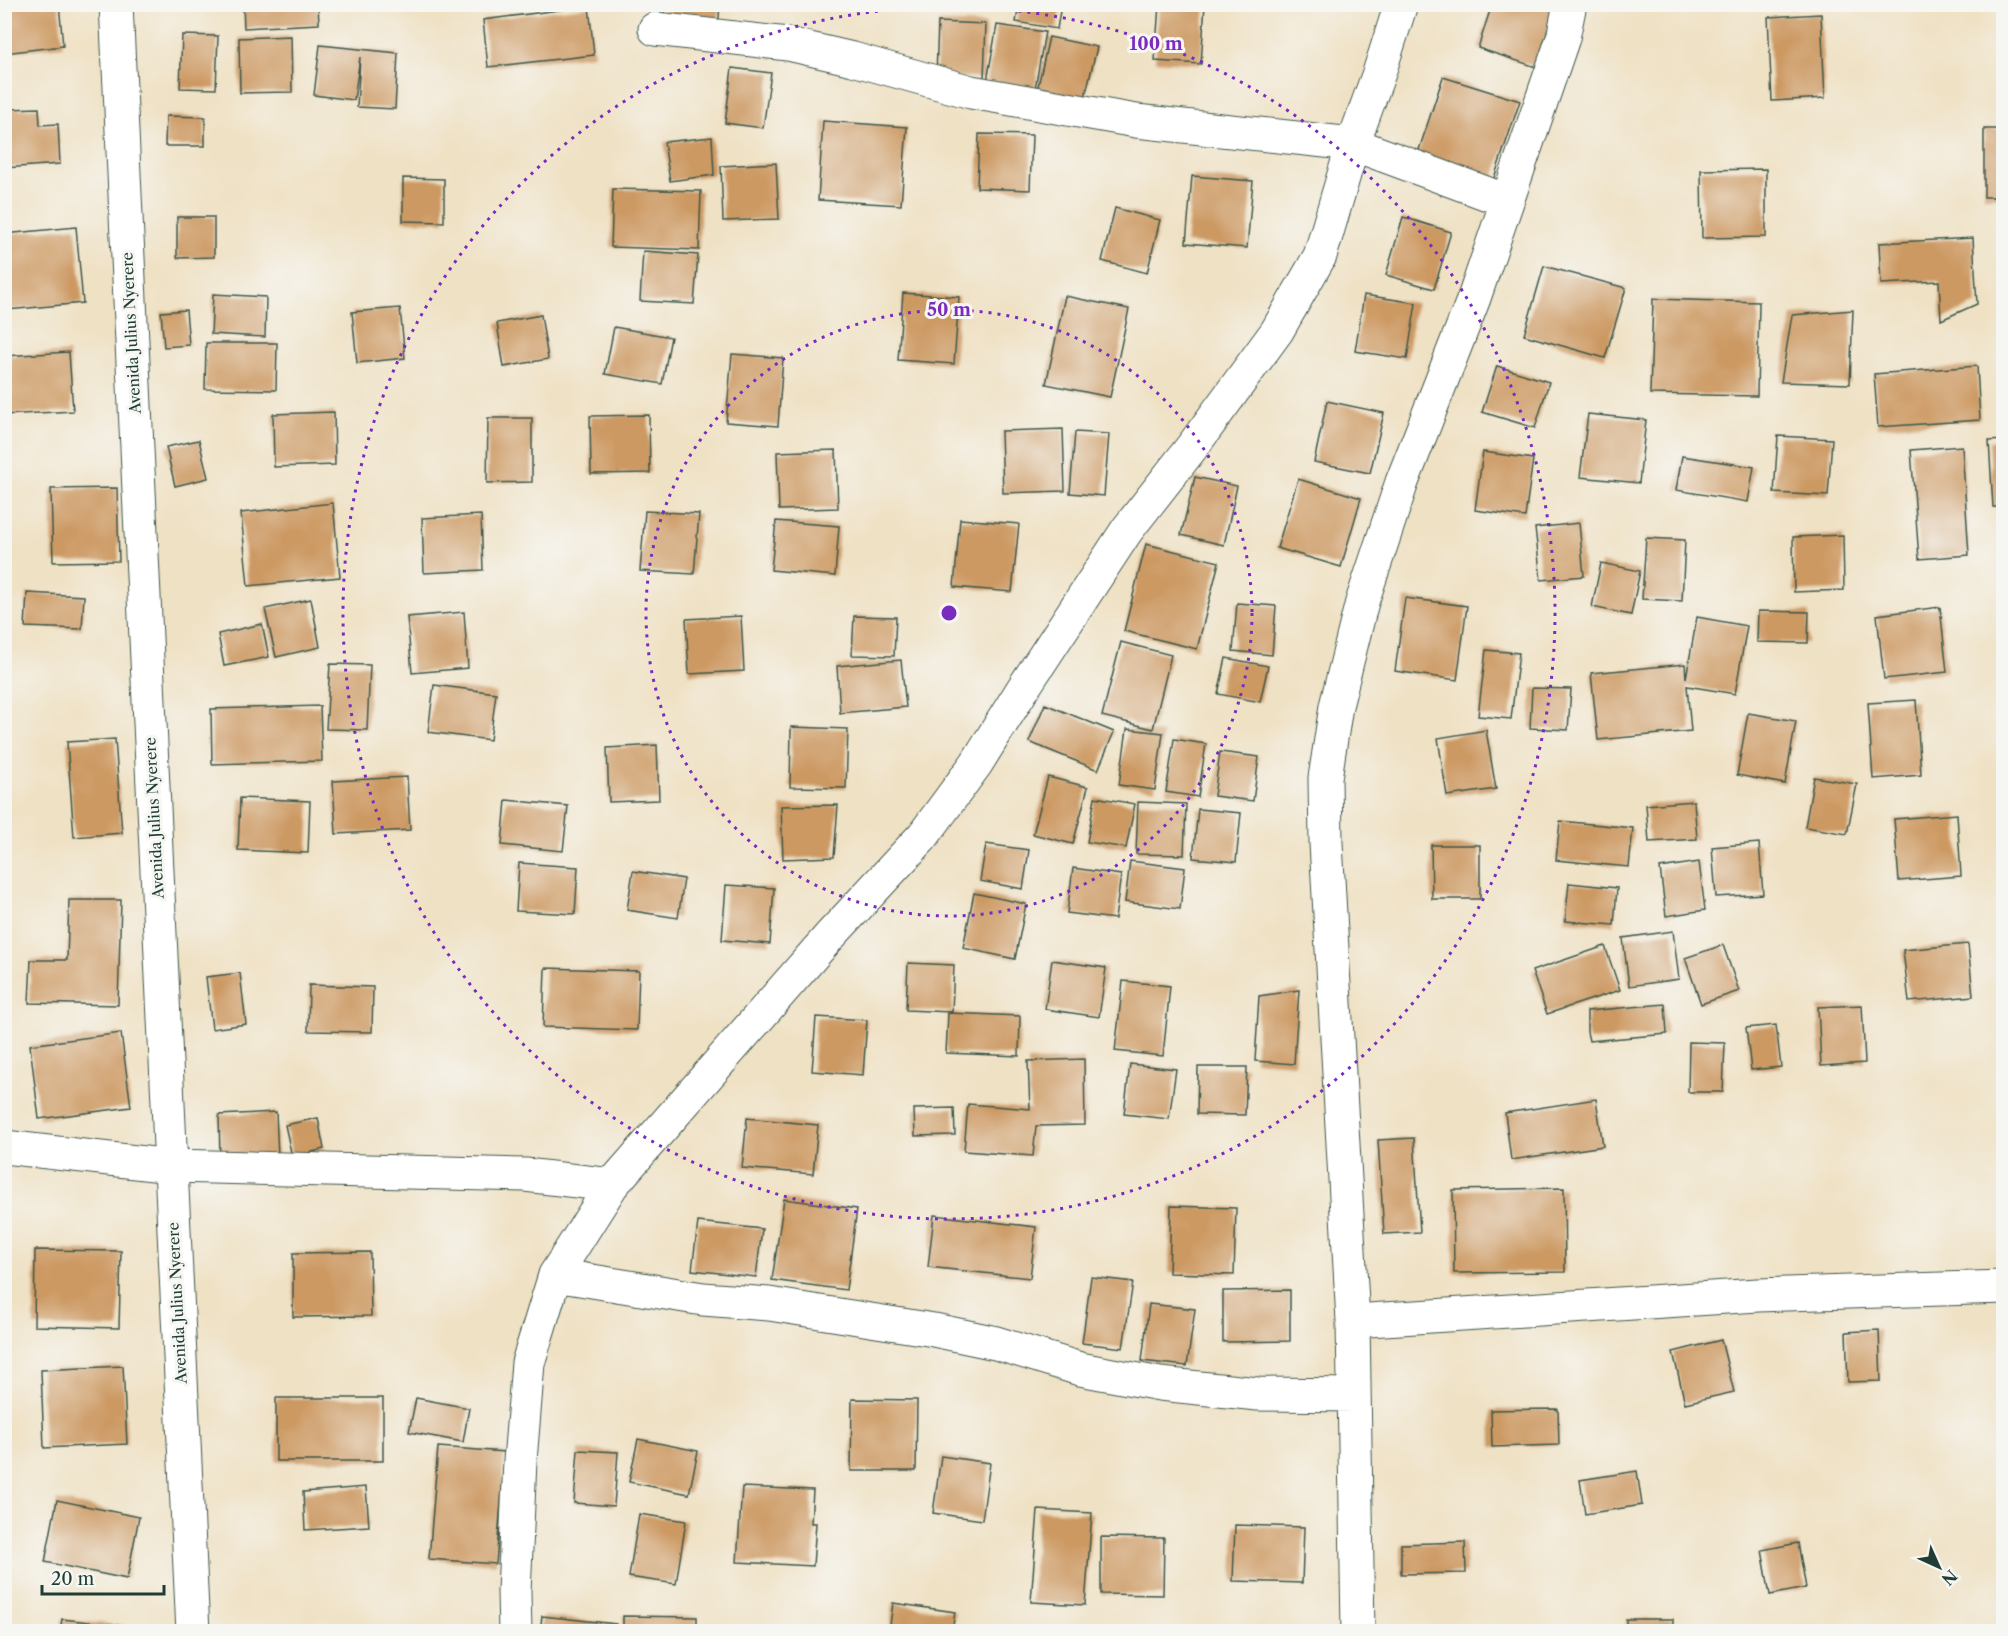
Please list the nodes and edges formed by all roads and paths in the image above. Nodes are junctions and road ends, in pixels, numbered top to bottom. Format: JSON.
{"nodes":[{"id":1,"x":116,"y":4,"type":"edge"},
{"id":2,"x":1401,"y":4,"type":"edge"},
{"id":3,"x":1570,"y":4,"type":"edge"},
{"id":4,"x":655,"y":30,"type":"dead end"},
{"id":5,"x":1353,"y":144,"type":"junction"},
{"id":6,"x":1507,"y":201,"type":"junction"},
{"id":7,"x":4,"y":1147,"type":"edge"},
{"id":8,"x":171,"y":1166,"type":"junction"},
{"id":9,"x":612,"y":1185,"type":"junction"},
{"id":10,"x":555,"y":1275,"type":"junction"},
{"id":11,"x":2004,"y":1287,"type":"edge"},
{"id":12,"x":1353,"y":1321,"type":"junction"},
{"id":13,"x":1354,"y":1395,"type":"junction"},
{"id":14,"x":193,"y":1632,"type":"edge"},
{"id":15,"x":515,"y":1632,"type":"edge"},
{"id":16,"x":1358,"y":1632,"type":"edge"}],
"edges":[{"from":1,"to":8,"type":"street","name":"Avenida Julius Nyerere"},
{"from":2,"to":5,"type":"street"},
{"from":3,"to":6,"type":"street"},
{"from":4,"to":5,"type":"street"},
{"from":5,"to":6,"type":"street"},
{"from":5,"to":9,"type":"street"},
{"from":6,"to":12,"type":"street"},
{"from":7,"to":8,"type":"street"},
{"from":8,"to":9,"type":"street"},
{"from":8,"to":14,"type":"street","name":"Avenida Julius Nyerere"},
{"from":9,"to":10,"type":"street"},
{"from":10,"to":13,"type":"street"},
{"from":10,"to":15,"type":"street"},
{"from":11,"to":12,"type":"street"},
{"from":12,"to":13,"type":"street"},
{"from":13,"to":16,"type":"street"}]}
